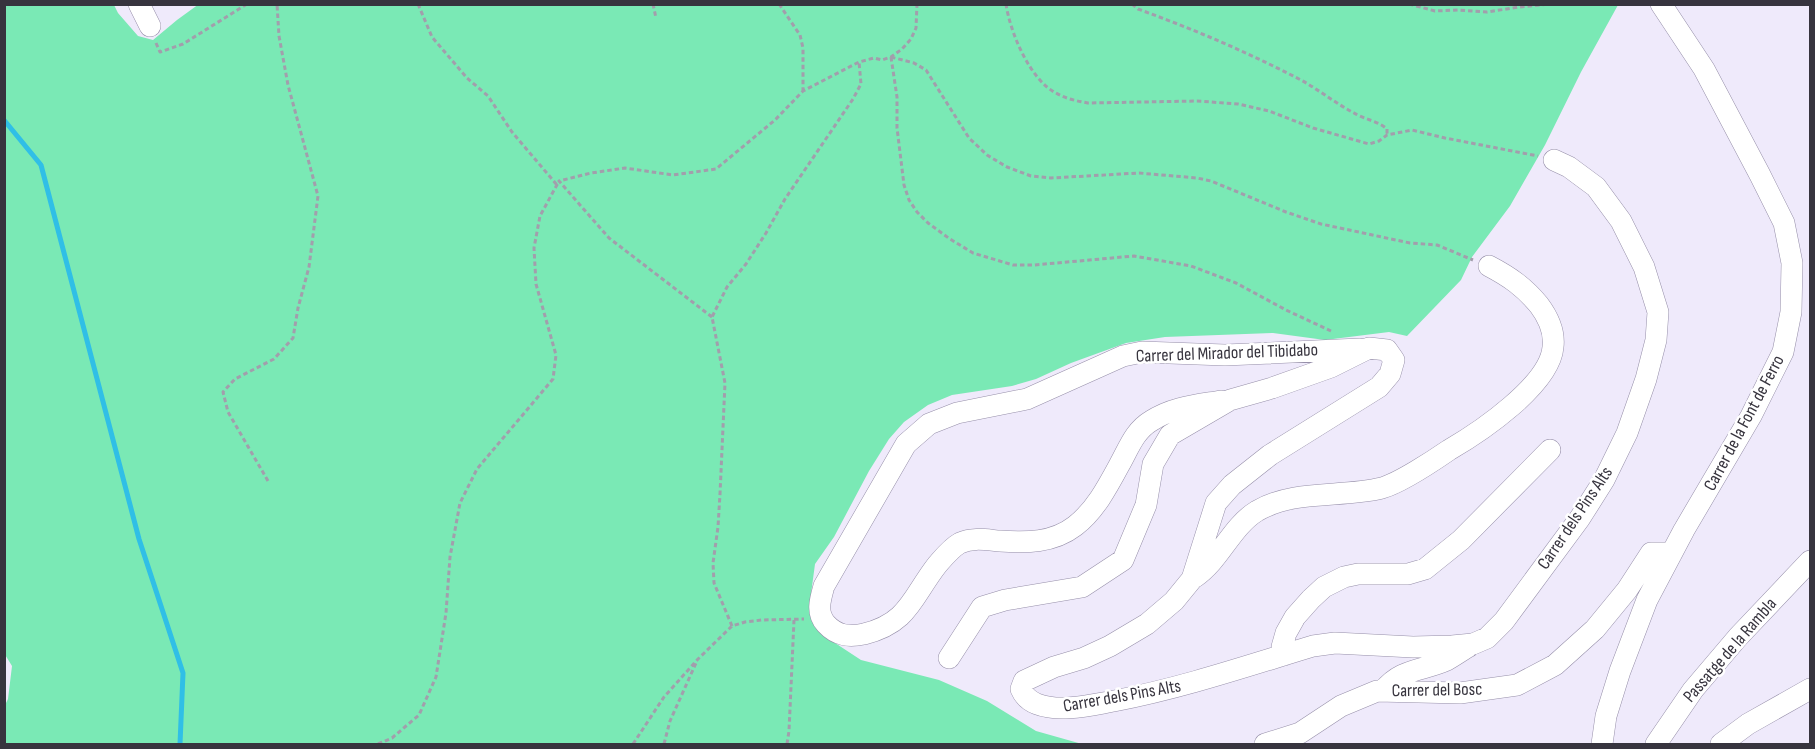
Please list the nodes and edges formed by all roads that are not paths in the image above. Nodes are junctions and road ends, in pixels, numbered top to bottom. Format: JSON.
{"nodes":[{"id":1,"x":139,"y":4,"type":"edge"},
{"id":2,"x":1661,"y":4,"type":"edge"},
{"id":3,"x":150,"y":26,"type":"road end"},
{"id":4,"x":1554,"y":160,"type":"road end"},
{"id":5,"x":1489,"y":266,"type":"road end"},
{"id":6,"x":1369,"y":348,"type":"junction"},
{"id":7,"x":1230,"y":400,"type":"junction"},
{"id":8,"x":1550,"y":450,"type":"dead end"},
{"id":9,"x":1672,"y":553,"type":"junction"},
{"id":10,"x":1810,"y":561,"type":"edge"},
{"id":11,"x":1192,"y":579,"type":"junction"},
{"id":12,"x":1473,"y":644,"type":"junction"},
{"id":13,"x":1284,"y":655,"type":"junction"},
{"id":14,"x":949,"y":658,"type":"dead end"},
{"id":15,"x":1810,"y":689,"type":"edge"},
{"id":16,"x":1383,"y":691,"type":"junction"},
{"id":17,"x":1265,"y":744,"type":"edge"},
{"id":18,"x":1602,"y":744,"type":"edge"},
{"id":19,"x":1656,"y":744,"type":"edge"},
{"id":20,"x":1721,"y":744,"type":"edge"}],
"edges":[{"from":1,"to":3,"type":"street"},
{"from":2,"to":9,"type":"street","name":"Carrer de la Font de Ferro"},
{"from":4,"to":12,"type":"street","name":"Carrer dels Pins Alts"},
{"from":5,"to":11,"type":"street"},
{"from":6,"to":7,"type":"street"},
{"from":6,"to":7,"type":"street","name":"Carrer del Mirador del Tibidabo"},
{"from":6,"to":11,"type":"street","name":"Carrer dels Pins Alts"},
{"from":7,"to":14,"type":"street"},
{"from":8,"to":13,"type":"street"},
{"from":9,"to":16,"type":"street","name":"Carrer del Bosc"},
{"from":9,"to":18,"type":"street","name":"Carrer de la Font de Ferro"},
{"from":10,"to":19,"type":"street","name":"Passatge de la Rambla"},
{"from":11,"to":13,"type":"street","name":"Carrer dels Pins Alts"},
{"from":12,"to":13,"type":"street","name":"Carrer dels Pins Alts"},
{"from":12,"to":16,"type":"street"},
{"from":15,"to":20,"type":"street"},
{"from":16,"to":17,"type":"street","name":"Carrer del Bosc"}]}
